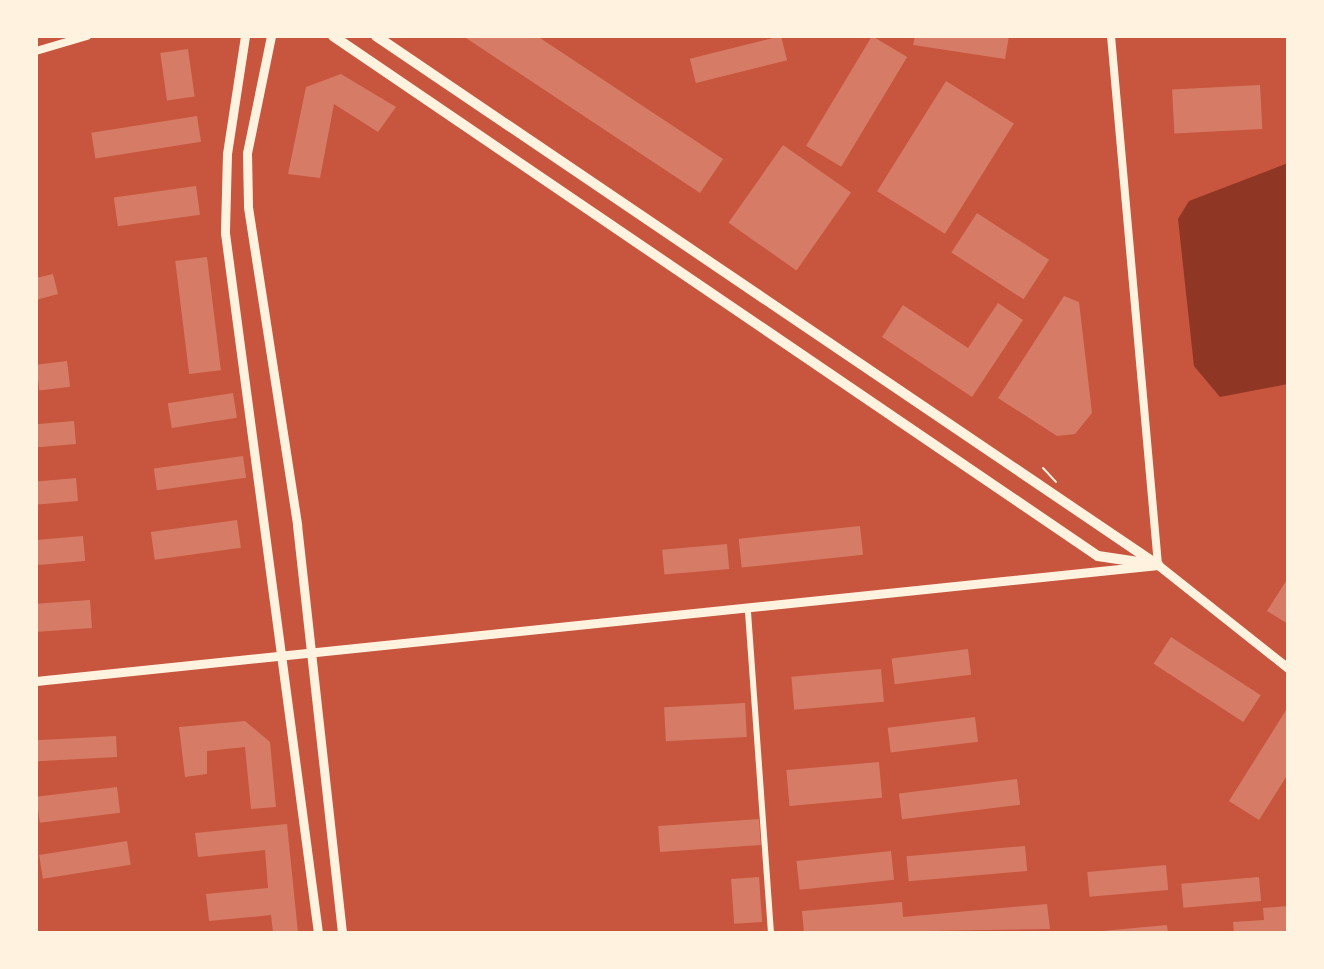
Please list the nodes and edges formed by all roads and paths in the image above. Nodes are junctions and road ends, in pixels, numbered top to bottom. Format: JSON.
{"nodes":[{"id":1,"x":87,"y":36,"type":"edge"},
{"id":2,"x":245,"y":36,"type":"edge"},
{"id":3,"x":271,"y":36,"type":"edge"},
{"id":4,"x":333,"y":36,"type":"edge"},
{"id":5,"x":376,"y":36,"type":"edge"},
{"id":6,"x":1111,"y":36,"type":"edge"},
{"id":7,"x":36,"y":51,"type":"edge"},
{"id":8,"x":1043,"y":468,"type":"dead end"},
{"id":9,"x":1058,"y":478,"type":"dead end"},
{"id":10,"x":1158,"y":565,"type":"junction"},
{"id":11,"x":748,"y":612,"type":"junction"},
{"id":12,"x":311,"y":655,"type":"junction"},
{"id":13,"x":285,"y":658,"type":"junction"},
{"id":14,"x":1288,"y":668,"type":"edge"},
{"id":15,"x":36,"y":681,"type":"edge"},
{"id":16,"x":318,"y":933,"type":"edge"},
{"id":17,"x":342,"y":933,"type":"edge"},
{"id":18,"x":771,"y":933,"type":"edge"}],
"edges":[{"from":1,"to":7,"type":"street"},
{"from":2,"to":13,"type":"main road"},
{"from":3,"to":12,"type":"main road"},
{"from":4,"to":10,"type":"main road"},
{"from":5,"to":10,"type":"main road"},
{"from":6,"to":10,"type":"street"},
{"from":8,"to":9,"type":"path"},
{"from":10,"to":11,"type":"main road"},
{"from":10,"to":14,"type":"main road"},
{"from":11,"to":12,"type":"main road"},
{"from":11,"to":18,"type":"street"},
{"from":12,"to":13,"type":"main road"},
{"from":12,"to":17,"type":"main road"},
{"from":13,"to":15,"type":"main road"},
{"from":13,"to":16,"type":"main road"}]}
